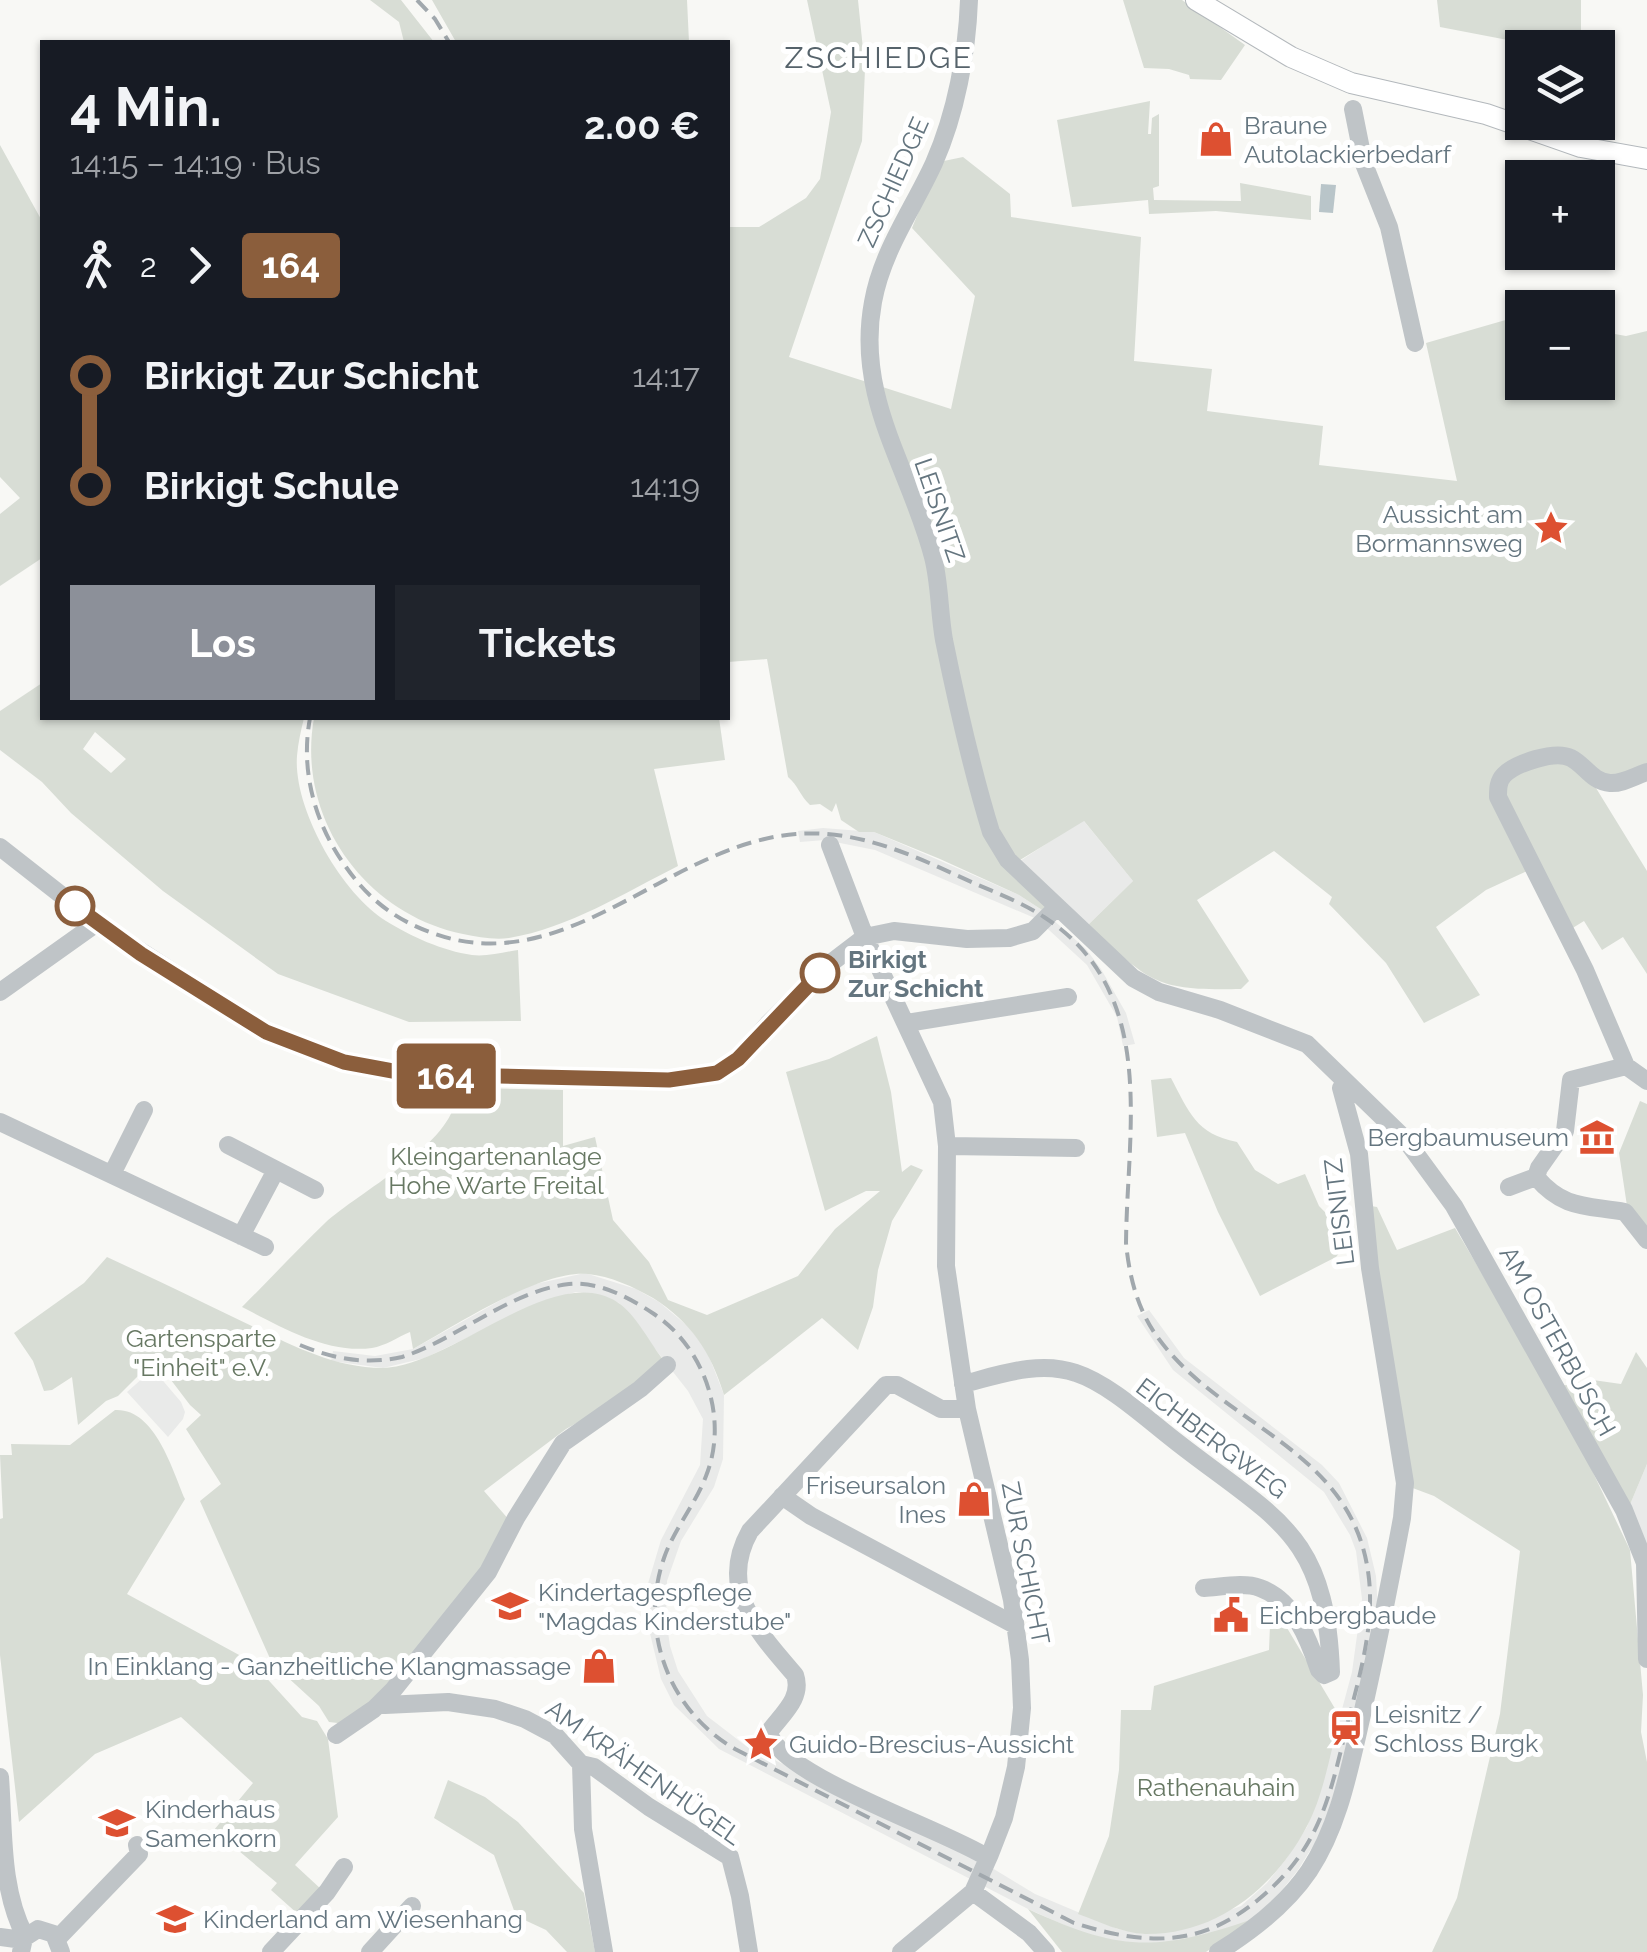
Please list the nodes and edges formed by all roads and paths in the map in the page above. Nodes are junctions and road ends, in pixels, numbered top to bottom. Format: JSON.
{"nodes":[{"id":1,"x":969,"y":0,"type":"edge"},
{"id":2,"x":1196,"y":0,"type":"edge"},
{"id":3,"x":1228,"y":9,"type":"edge"},
{"id":4,"x":1353,"y":109,"type":"dead end"},
{"id":5,"x":1647,"y":159,"type":"edge"},
{"id":6,"x":1415,"y":343,"type":"dead end"},
{"id":7,"x":872,"y":384,"type":"joint"},
{"id":8,"x":1647,"y":772,"type":"edge"},
{"id":9,"x":830,"y":844,"type":"dead end"},
{"id":10,"x":0,"y":847,"type":"edge"},
{"id":11,"x":1056,"y":908,"type":"junction"},
{"id":12,"x":97,"y":923,"type":"junction"},
{"id":13,"x":865,"y":937,"type":"junction"},
{"id":14,"x":0,"y":992,"type":"edge"},
{"id":15,"x":1068,"y":997,"type":"dead end"},
{"id":16,"x":907,"y":1024,"type":"junction"},
{"id":17,"x":1626,"y":1066,"type":"junction"},
{"id":18,"x":1647,"y":1081,"type":"edge"},
{"id":19,"x":1345,"y":1082,"type":"junction"},
{"id":20,"x":144,"y":1110,"type":"dead end"},
{"id":21,"x":0,"y":1122,"type":"edge"},
{"id":22,"x":228,"y":1145,"type":"dead end"},
{"id":23,"x":947,"y":1146,"type":"junction"},
{"id":24,"x":1076,"y":1148,"type":"dead end"},
{"id":25,"x":276,"y":1170,"type":"junction"},
{"id":26,"x":112,"y":1174,"type":"junction"},
{"id":27,"x":1536,"y":1178,"type":"junction"},
{"id":28,"x":1510,"y":1187,"type":"dead end"},
{"id":29,"x":316,"y":1190,"type":"dead end"},
{"id":30,"x":241,"y":1236,"type":"junction"},
{"id":31,"x":1647,"y":1240,"type":"edge"},
{"id":32,"x":265,"y":1246,"type":"dead end"},
{"id":33,"x":667,"y":1365,"type":"dead end"},
{"id":34,"x":963,"y":1384,"type":"junction"},
{"id":35,"x":967,"y":1409,"type":"junction"},
{"id":36,"x":782,"y":1496,"type":"junction"},
{"id":37,"x":1204,"y":1588,"type":"dead end"},
{"id":38,"x":1015,"y":1625,"type":"junction"},
{"id":39,"x":1647,"y":1659,"type":"edge"},
{"id":40,"x":382,"y":1702,"type":"junction"},
{"id":41,"x":336,"y":1736,"type":"dead end"},
{"id":42,"x":582,"y":1764,"type":"junction"},
{"id":43,"x":0,"y":1777,"type":"edge"},
{"id":44,"x":138,"y":1845,"type":"dead end"},
{"id":45,"x":988,"y":1858,"type":"junction"},
{"id":46,"x":344,"y":1867,"type":"dead end"},
{"id":47,"x":972,"y":1892,"type":"junction"},
{"id":48,"x":412,"y":1906,"type":"dead end"},
{"id":49,"x":0,"y":1940,"type":"edge"},
{"id":50,"x":24,"y":1942,"type":"edge"},
{"id":51,"x":59,"y":1945,"type":"edge"},
{"id":52,"x":270,"y":1952,"type":"edge"},
{"id":53,"x":370,"y":1952,"type":"edge"},
{"id":54,"x":604,"y":1952,"type":"edge"},
{"id":55,"x":749,"y":1952,"type":"edge"},
{"id":56,"x":901,"y":1952,"type":"edge"},
{"id":57,"x":1046,"y":1952,"type":"edge"},
{"id":58,"x":1218,"y":1952,"type":"edge"}],
"edges":[{"from":1,"to":7,"type":"street","name":"ZSCHIEDGE"},
{"from":2,"to":3,"type":"main road"},
{"from":3,"to":5,"type":"main road"},
{"from":4,"to":6,"type":"street"},
{"from":7,"to":11,"type":"street","name":"LEISNITZ"},
{"from":8,"to":17,"type":"street"},
{"from":9,"to":13,"type":"street","name":"ZUR SCHICHT"},
{"from":10,"to":12,"type":"street"},
{"from":11,"to":13,"type":"street"},
{"from":11,"to":19,"type":"street","name":"LEISNITZ"},
{"from":12,"to":13,"type":"street"},
{"from":12,"to":14,"type":"street"},
{"from":13,"to":16,"type":"street","name":"ZUR SCHICHT"},
{"from":15,"to":16,"type":"street"},
{"from":16,"to":23,"type":"street","name":"ZUR SCHICHT"},
{"from":17,"to":18,"type":"street"},
{"from":17,"to":27,"type":"street"},
{"from":19,"to":39,"type":"street","name":"AM OSTERBUSCH"},
{"from":19,"to":58,"type":"street","name":"LEISNITZ"},
{"from":20,"to":26,"type":"street"},
{"from":21,"to":26,"type":"street"},
{"from":22,"to":25,"type":"street"},
{"from":23,"to":24,"type":"street"},
{"from":23,"to":34,"type":"street","name":"ZUR SCHICHT"},
{"from":25,"to":29,"type":"street"},
{"from":25,"to":30,"type":"street"},
{"from":26,"to":30,"type":"street"},
{"from":27,"to":28,"type":"street"},
{"from":27,"to":31,"type":"street"},
{"from":30,"to":32,"type":"street"},
{"from":33,"to":40,"type":"street"},
{"from":34,"to":35,"type":"street","name":"ZUR SCHICHT"},
{"from":34,"to":37,"type":"street","name":"EICHBERGWEG"},
{"from":35,"to":36,"type":"street"},
{"from":35,"to":38,"type":"street","name":"ZUR SCHICHT"},
{"from":36,"to":38,"type":"street"},
{"from":36,"to":45,"type":"street"},
{"from":38,"to":45,"type":"street","name":"ZUR SCHICHT"},
{"from":40,"to":41,"type":"street"},
{"from":40,"to":42,"type":"street","name":"AM KRÄHENHÜGEL"},
{"from":42,"to":54,"type":"street"},
{"from":42,"to":55,"type":"street","name":"AM KRÄHENHÜGEL"},
{"from":43,"to":50,"type":"street"},
{"from":44,"to":51,"type":"street"},
{"from":45,"to":47,"type":"street","name":"ZUR SCHICHT"},
{"from":46,"to":52,"type":"street"},
{"from":47,"to":56,"type":"street","name":"ZUR SCHICHT"},
{"from":47,"to":57,"type":"street"},
{"from":48,"to":53,"type":"street"},
{"from":49,"to":50,"type":"street"},
{"from":50,"to":51,"type":"street"}]}
